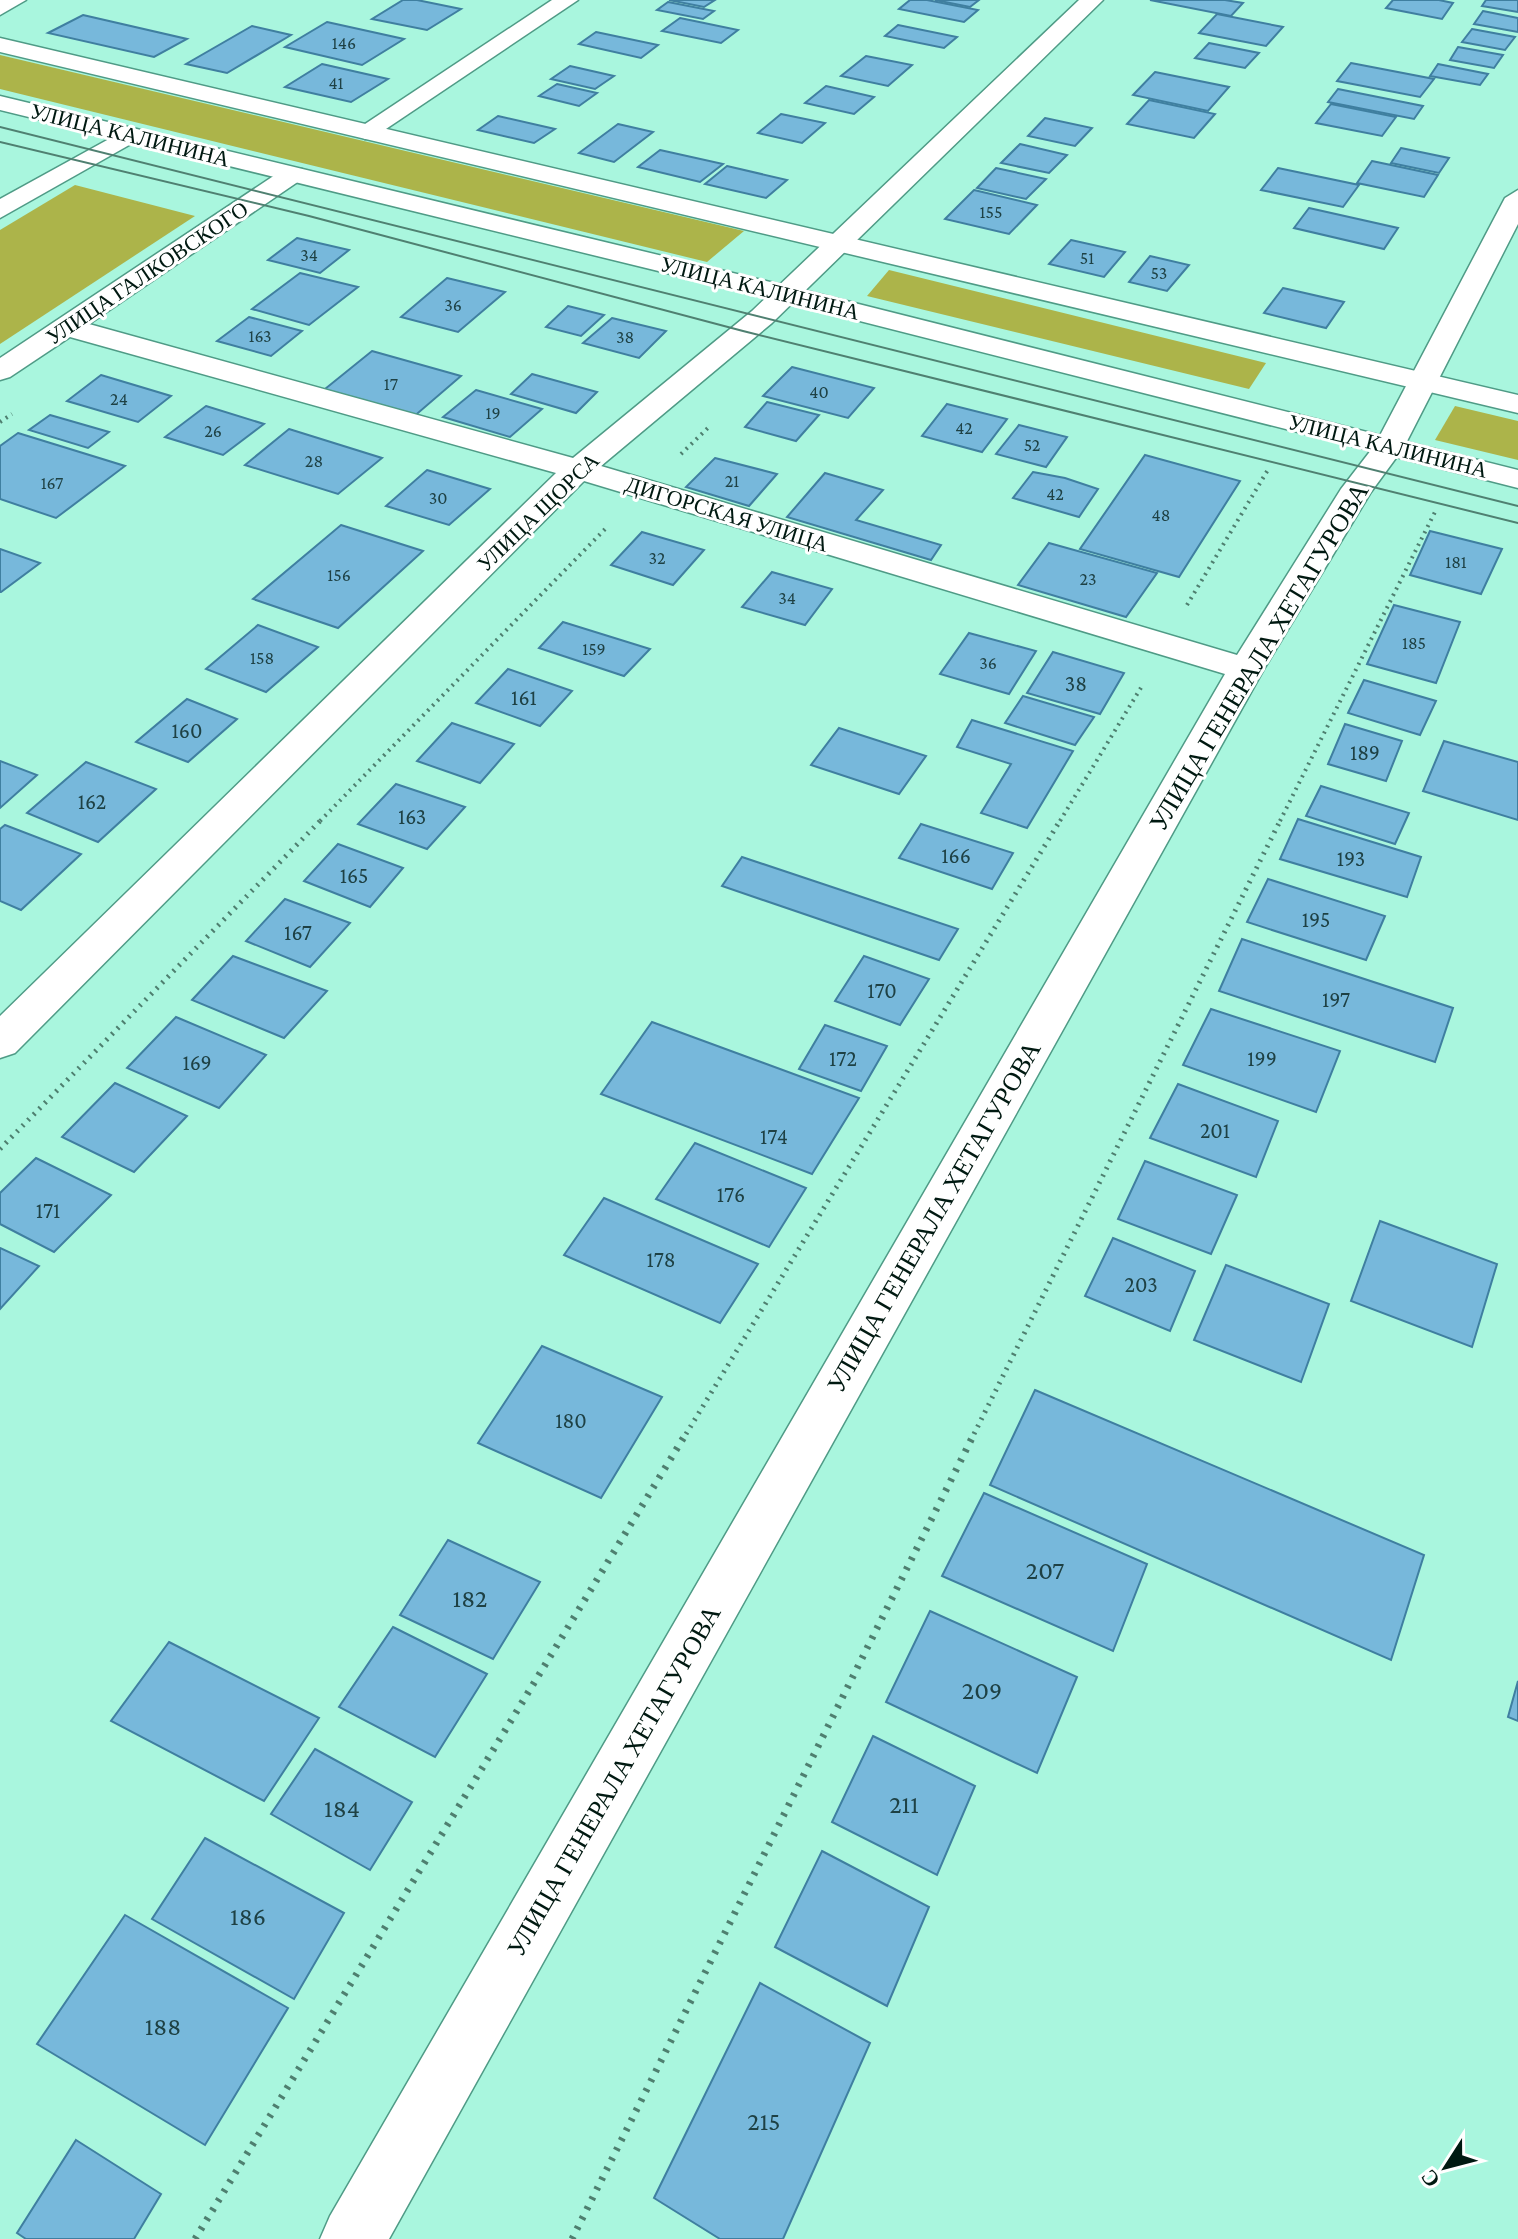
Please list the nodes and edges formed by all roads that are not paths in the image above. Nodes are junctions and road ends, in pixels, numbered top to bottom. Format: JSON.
{"nodes":[{"id":1,"x":15,"y":0,"type":"edge"},
{"id":2,"x":567,"y":0,"type":"edge"},
{"id":3,"x":1092,"y":0,"type":"edge"},
{"id":4,"x":0,"y":8,"type":"edge"},
{"id":5,"x":0,"y":45,"type":"edge"},
{"id":6,"x":0,"y":103,"type":"edge"},
{"id":7,"x":365,"y":132,"type":"junction"},
{"id":8,"x":129,"y":135,"type":"junction"},
{"id":9,"x":293,"y":174,"type":"junction"},
{"id":10,"x":1518,"y":198,"type":"edge"},
{"id":11,"x":0,"y":210,"type":"edge"},
{"id":12,"x":841,"y":243,"type":"junction"},
{"id":13,"x":787,"y":294,"type":"junction"},
{"id":14,"x":67,"y":327,"type":"junction"},
{"id":15,"x":0,"y":371,"type":"edge"},
{"id":16,"x":1423,"y":381,"type":"junction"},
{"id":17,"x":1518,"y":404,"type":"edge"},
{"id":18,"x":1389,"y":447,"type":"junction"},
{"id":19,"x":578,"y":469,"type":"junction"},
{"id":20,"x":1518,"y":479,"type":"edge"},
{"id":21,"x":1246,"y":669,"type":"junction"},
{"id":22,"x":0,"y":1042,"type":"edge"},
{"id":23,"x":353,"y":2239,"type":"edge"}],
"edges":[{"from":1,"to":4,"type":"street"},
{"from":2,"to":7,"type":"street"},
{"from":3,"to":12,"type":"street","name":"УЛИЦА ЩОРСА"},
{"from":5,"to":7,"type":"street"},
{"from":6,"to":8,"type":"street","name":"УЛИЦА КАЛИНИНА"},
{"from":7,"to":12,"type":"street"},
{"from":8,"to":9,"type":"street","name":"УЛИЦА КАЛИНИНА"},
{"from":8,"to":11,"type":"street"},
{"from":9,"to":13,"type":"street","name":"УЛИЦА КАЛИНИНА"},
{"from":9,"to":14,"type":"street","name":"УЛИЦА ГАЛКОВСКОГО"},
{"from":10,"to":16,"type":"street","name":"УЛИЦА ГЕНЕРАЛА ХЕТАГУРОВА"},
{"from":12,"to":13,"type":"street","name":"УЛИЦА ЩОРСА"},
{"from":12,"to":16,"type":"street"},
{"from":13,"to":18,"type":"street","name":"УЛИЦА КАЛИНИНА"},
{"from":13,"to":19,"type":"street","name":"УЛИЦА ЩОРСА"},
{"from":14,"to":15,"type":"street","name":"УЛИЦА ГАЛКОВСКОГО"},
{"from":14,"to":19,"type":"street","name":"ДИГОРСКАЯ УЛИЦА"},
{"from":16,"to":17,"type":"street"},
{"from":16,"to":18,"type":"street","name":"УЛИЦА ГЕНЕРАЛА ХЕТАГУРОВА"},
{"from":18,"to":20,"type":"street","name":"УЛИЦА КАЛИНИНА"},
{"from":18,"to":21,"type":"street","name":"УЛИЦА ГЕНЕРАЛА ХЕТАГУРОВА"},
{"from":19,"to":21,"type":"street","name":"ДИГОРСКАЯ УЛИЦА"},
{"from":19,"to":22,"type":"street","name":"УЛИЦА ЩОРСА"},
{"from":21,"to":23,"type":"street","name":"УЛИЦА ГЕНЕРАЛА ХЕТАГУРОВА"}]}
